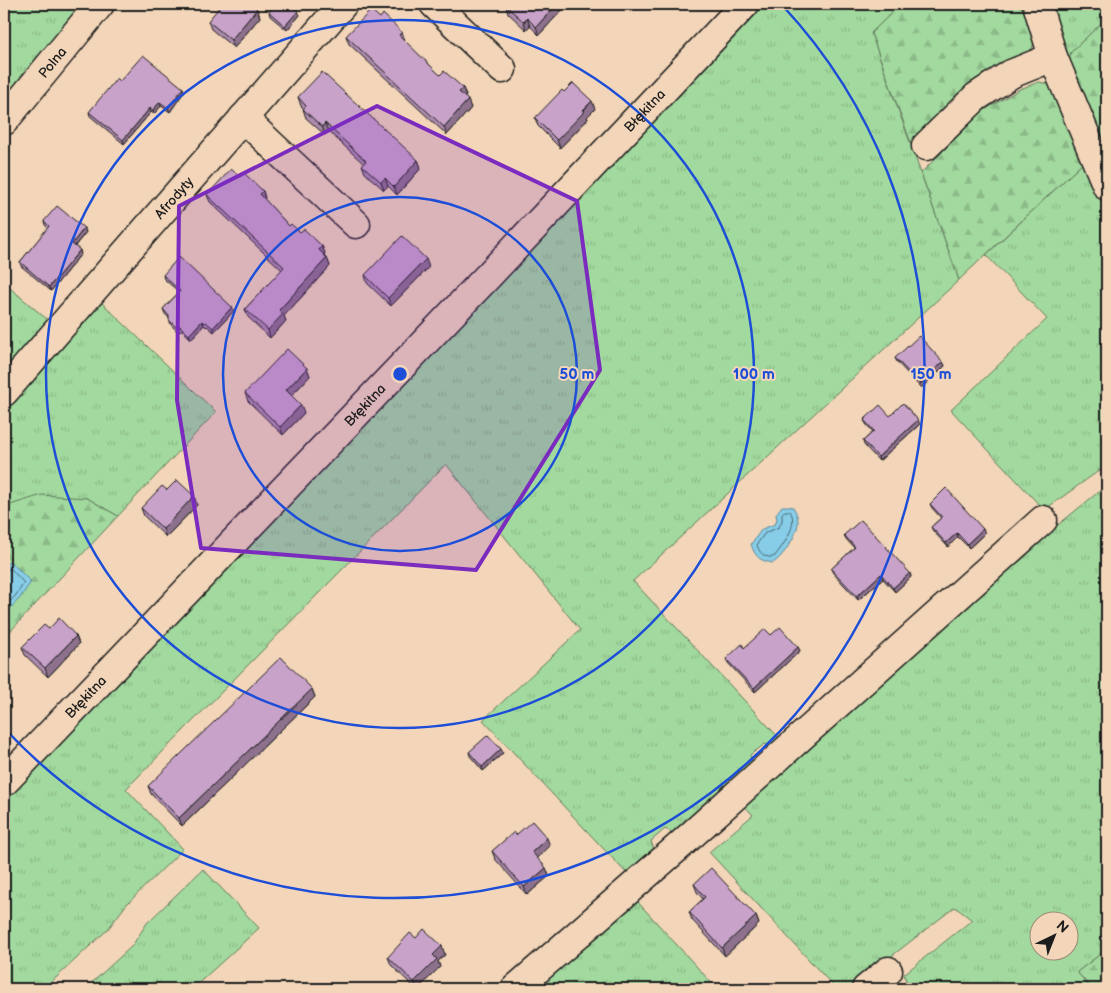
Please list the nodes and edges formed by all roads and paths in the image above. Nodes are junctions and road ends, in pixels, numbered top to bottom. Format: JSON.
{"nodes":[{"id":1,"x":100,"y":4,"type":"edge"},
{"id":2,"x":343,"y":4,"type":"edge"},
{"id":3,"x":434,"y":4,"type":"edge"},
{"id":4,"x":746,"y":4,"type":"edge"},
{"id":5,"x":1037,"y":4,"type":"edge"},
{"id":6,"x":1053,"y":57,"type":"junction"},
{"id":7,"x":502,"y":69,"type":"dead end"},
{"id":8,"x":243,"y":118,"type":"junction"},
{"id":9,"x":4,"y":121,"type":"edge"},
{"id":10,"x":926,"y":146,"type":"dead end"},
{"id":11,"x":1107,"y":186,"type":"edge"},
{"id":12,"x":356,"y":224,"type":"dead end"},
{"id":13,"x":4,"y":392,"type":"edge"},
{"id":14,"x":1043,"y":520,"type":"dead end"},
{"id":15,"x":4,"y":782,"type":"edge"},
{"id":16,"x":888,"y":971,"type":"dead end"},
{"id":17,"x":515,"y":989,"type":"edge"},
{"id":18,"x":866,"y":989,"type":"edge"}],
"edges":[{"from":1,"to":9,"type":"street","name":"Polna"},
{"from":2,"to":8,"type":"street","name":"Afrodyty"},
{"from":3,"to":7,"type":"street"},
{"from":4,"to":15,"type":"street","name":"Błękitna"},
{"from":5,"to":6,"type":"street"},
{"from":6,"to":10,"type":"street"},
{"from":6,"to":11,"type":"street"},
{"from":8,"to":12,"type":"street"},
{"from":8,"to":13,"type":"street","name":"Afrodyty"},
{"from":14,"to":17,"type":"street"},
{"from":16,"to":18,"type":"street"}]}
